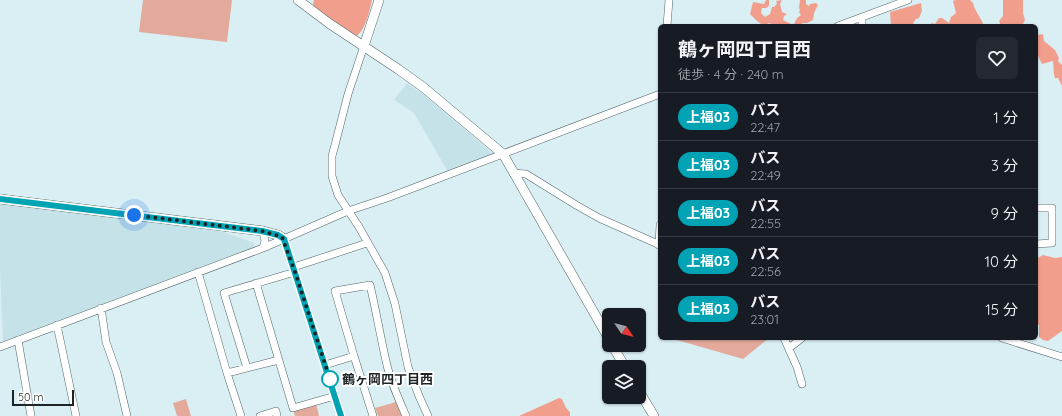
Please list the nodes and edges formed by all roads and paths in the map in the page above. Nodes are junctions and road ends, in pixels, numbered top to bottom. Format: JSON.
{"nodes":[{"id":1,"x":298,"y":0,"type":"edge"},
{"id":2,"x":379,"y":0,"type":"edge"},
{"id":3,"x":669,"y":0,"type":"edge"},
{"id":4,"x":908,"y":0,"type":"edge"},
{"id":5,"x":862,"y":17,"type":"junction"},
{"id":6,"x":667,"y":24,"type":"edge"},
{"id":7,"x":843,"y":24,"type":"edge"},
{"id":8,"x":862,"y":24,"type":"edge"},
{"id":9,"x":364,"y":46,"type":"junction"},
{"id":10,"x":658,"y":95,"type":"edge"},
{"id":11,"x":503,"y":154,"type":"junction"},
{"id":12,"x":513,"y":173,"type":"junction"},
{"id":13,"x":0,"y":199,"type":"edge"},
{"id":14,"x":1038,"y":208,"type":"edge"},
{"id":15,"x":348,"y":212,"type":"junction"},
{"id":16,"x":262,"y":231,"type":"junction"},
{"id":17,"x":284,"y":239,"type":"junction"},
{"id":18,"x":367,"y":243,"type":"junction"},
{"id":19,"x":1038,"y":244,"type":"edge"},
{"id":20,"x":658,"y":245,"type":"edge"},
{"id":21,"x":263,"y":248,"type":"junction"},
{"id":22,"x":294,"y":269,"type":"junction"},
{"id":23,"x":198,"y":272,"type":"junction"},
{"id":24,"x":256,"y":283,"type":"junction"},
{"id":25,"x":101,"y":308,"type":"junction"},
{"id":26,"x":57,"y":325,"type":"junction"},
{"id":27,"x":602,"y":327,"type":"edge"},
{"id":28,"x":18,"y":340,"type":"junction"},
{"id":29,"x":785,"y":340,"type":"edge"},
{"id":30,"x":799,"y":340,"type":"edge"},
{"id":31,"x":1008,"y":340,"type":"edge"},
{"id":32,"x":0,"y":347,"type":"edge"},
{"id":33,"x":789,"y":348,"type":"junction"},
{"id":34,"x":354,"y":356,"type":"junction"},
{"id":35,"x":1062,"y":357,"type":"edge"},
{"id":36,"x":279,"y":360,"type":"junction"},
{"id":37,"x":325,"y":365,"type":"junction"},
{"id":38,"x":247,"y":368,"type":"junction"},
{"id":39,"x":227,"y":373,"type":"junction"},
{"id":40,"x":802,"y":384,"type":"dead end"},
{"id":41,"x":335,"y":396,"type":"junction"},
{"id":42,"x":646,"y":402,"type":"edge"},
{"id":43,"x":31,"y":416,"type":"edge"},
{"id":44,"x":76,"y":416,"type":"edge"},
{"id":45,"x":127,"y":416,"type":"edge"},
{"id":46,"x":241,"y":416,"type":"edge"},
{"id":47,"x":260,"y":416,"type":"edge"},
{"id":48,"x":277,"y":416,"type":"edge"},
{"id":49,"x":341,"y":416,"type":"edge"},
{"id":50,"x":373,"y":416,"type":"edge"},
{"id":51,"x":406,"y":416,"type":"edge"},
{"id":52,"x":428,"y":416,"type":"edge"},
{"id":53,"x":654,"y":416,"type":"edge"}],
"edges":[{"from":1,"to":9,"type":"street"},
{"from":2,"to":9,"type":"street"},
{"from":3,"to":6,"type":"street"},
{"from":4,"to":5,"type":"street"},
{"from":5,"to":7,"type":"street"},
{"from":5,"to":8,"type":"street"},
{"from":9,"to":11,"type":"street"},
{"from":9,"to":15,"type":"street"},
{"from":10,"to":11,"type":"street"},
{"from":11,"to":12,"type":"street"},
{"from":11,"to":15,"type":"street"},
{"from":12,"to":20,"type":"street"},
{"from":12,"to":27,"type":"street"},
{"from":13,"to":16,"type":"street"},
{"from":14,"to":19,"type":"street"},
{"from":15,"to":17,"type":"street"},
{"from":15,"to":18,"type":"street"},
{"from":16,"to":17,"type":"street"},
{"from":16,"to":21,"type":"street"},
{"from":17,"to":21,"type":"street"},
{"from":17,"to":22,"type":"street"},
{"from":18,"to":22,"type":"street"},
{"from":18,"to":52,"type":"street"},
{"from":21,"to":23,"type":"street"},
{"from":22,"to":24,"type":"street"},
{"from":22,"to":37,"type":"street"},
{"from":23,"to":25,"type":"street"},
{"from":23,"to":39,"type":"street"},
{"from":24,"to":36,"type":"street"},
{"from":24,"to":38,"type":"street"},
{"from":25,"to":26,"type":"street"},
{"from":25,"to":45,"type":"street"},
{"from":26,"to":28,"type":"street"},
{"from":26,"to":44,"type":"street"},
{"from":28,"to":32,"type":"street"},
{"from":28,"to":43,"type":"street"},
{"from":29,"to":33,"type":"street"},
{"from":30,"to":33,"type":"street"},
{"from":31,"to":35,"type":"street"},
{"from":33,"to":40,"type":"street"},
{"from":34,"to":37,"type":"street"},
{"from":34,"to":50,"type":"street"},
{"from":34,"to":51,"type":"street"},
{"from":36,"to":38,"type":"street"},
{"from":36,"to":41,"type":"street"},
{"from":37,"to":41,"type":"street"},
{"from":38,"to":39,"type":"street"},
{"from":39,"to":46,"type":"street"},
{"from":41,"to":49,"type":"street"},
{"from":42,"to":53,"type":"street"},
{"from":47,"to":48,"type":"street"}]}
